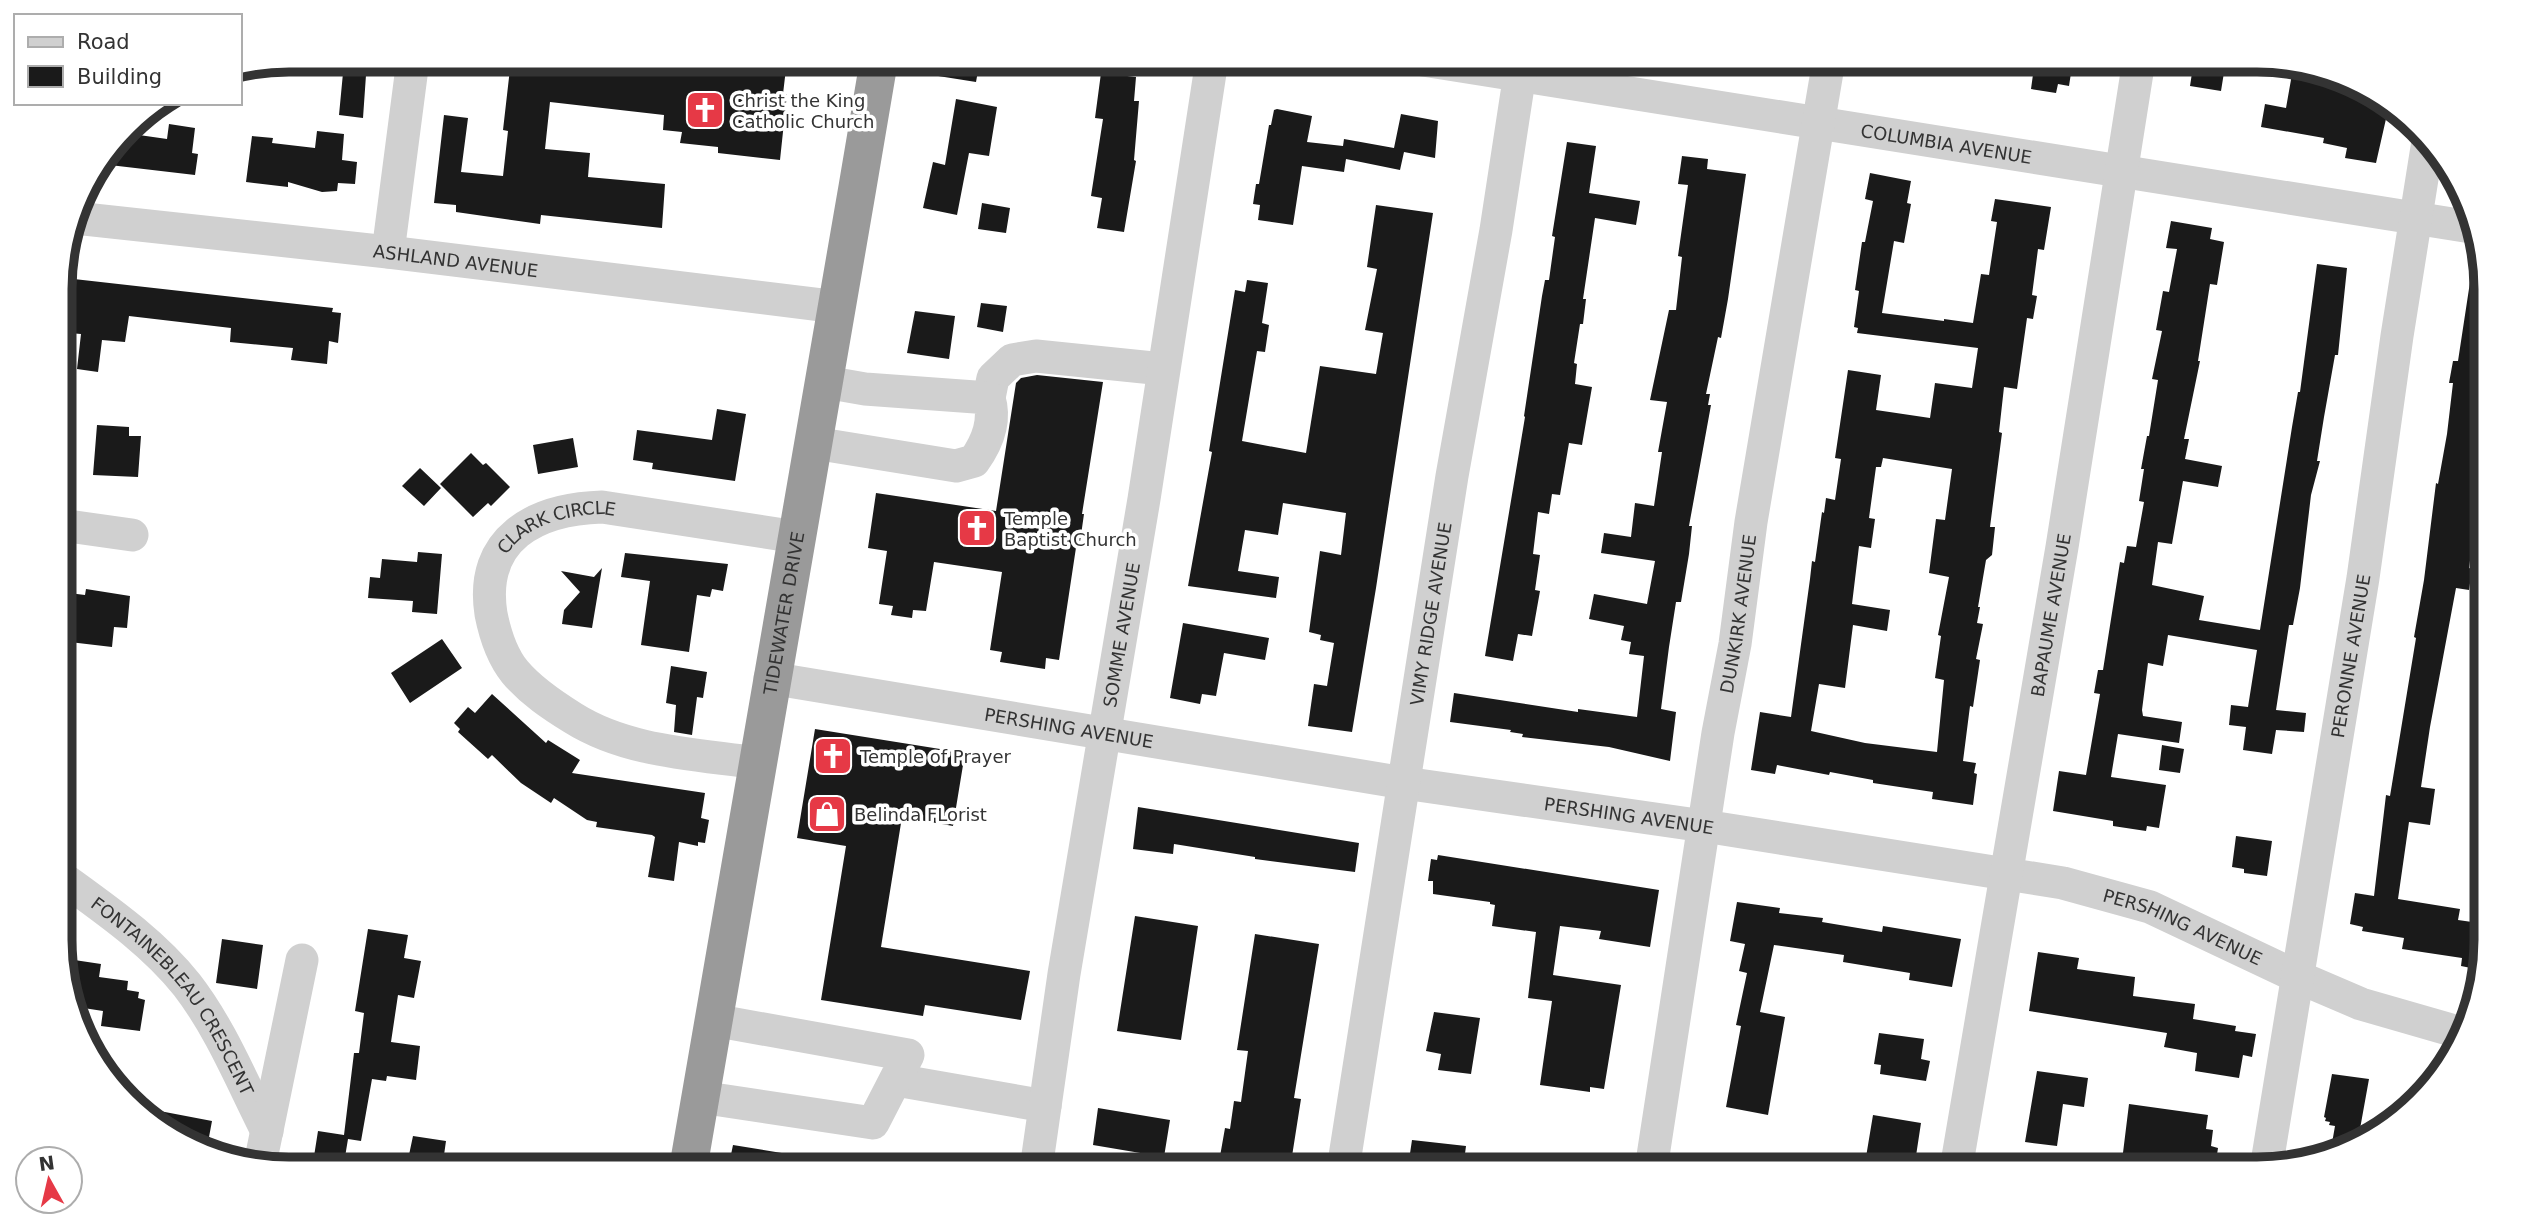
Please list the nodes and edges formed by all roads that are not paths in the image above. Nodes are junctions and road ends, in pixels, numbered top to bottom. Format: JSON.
{"nodes":[{"id":1,"x":412,"y":72,"type":"edge"},
{"id":2,"x":877,"y":72,"type":"edge"},
{"id":3,"x":1210,"y":72,"type":"edge"},
{"id":4,"x":1520,"y":72,"type":"edge"},
{"id":5,"x":1548,"y":72,"type":"edge"},
{"id":6,"x":1827,"y":72,"type":"edge"},
{"id":7,"x":2137,"y":72,"type":"edge"},
{"id":8,"x":1818,"y":123,"type":"junction"},
{"id":9,"x":2426,"y":153,"type":"edge"},
{"id":10,"x":2121,"y":172,"type":"junction"},
{"id":11,"x":2416,"y":218,"type":"junction"},
{"id":12,"x":84,"y":219,"type":"edge"},
{"id":13,"x":2465,"y":226,"type":"edge"},
{"id":14,"x":388,"y":252,"type":"junction"},
{"id":15,"x":838,"y":307,"type":"junction"},
{"id":16,"x":1163,"y":369,"type":"junction"},
{"id":17,"x":825,"y":382,"type":"junction"},
{"id":18,"x":989,"y":398,"type":"junction"},
{"id":19,"x":814,"y":443,"type":"junction"},
{"id":20,"x":72,"y":526,"type":"edge"},
{"id":21,"x":132,"y":534,"type":"dead end"},
{"id":22,"x":797,"y":537,"type":"junction"},
{"id":23,"x":771,"y":678,"type":"junction"},
{"id":24,"x":1105,"y":734,"type":"junction"},
{"id":25,"x":757,"y":763,"type":"junction"},
{"id":26,"x":1404,"y":783,"type":"junction"},
{"id":27,"x":1704,"y":826,"type":"junction"},
{"id":28,"x":2006,"y":875,"type":"junction"},
{"id":29,"x":72,"y":885,"type":"edge"},
{"id":30,"x":302,"y":960,"type":"dead end"},
{"id":31,"x":2298,"y":976,"type":"junction"},
{"id":32,"x":713,"y":1020,"type":"junction"},
{"id":33,"x":2454,"y":1031,"type":"edge"},
{"id":34,"x":896,"y":1080,"type":"junction"},
{"id":35,"x":700,"y":1097,"type":"junction"},
{"id":36,"x":1045,"y":1106,"type":"junction"},
{"id":37,"x":267,"y":1131,"type":"junction"},
{"id":38,"x":262,"y":1155,"type":"edge"},
{"id":39,"x":690,"y":1157,"type":"edge"},
{"id":40,"x":1038,"y":1157,"type":"edge"},
{"id":41,"x":1345,"y":1157,"type":"edge"},
{"id":42,"x":1653,"y":1157,"type":"edge"},
{"id":43,"x":1958,"y":1157,"type":"edge"},
{"id":44,"x":2268,"y":1157,"type":"edge"}],
"edges":[{"from":1,"to":14,"type":"street"},
{"from":2,"to":15,"type":"highway","name":"TIDEWATER DRIVE"},
{"from":3,"to":16,"type":"street","name":"SOMME AVENUE"},
{"from":4,"to":26,"type":"street","name":"VIMY RIDGE AVENUE"},
{"from":5,"to":8,"type":"street","name":"COLUMBIA AVENUE"},
{"from":6,"to":8,"type":"street","name":"DUNKIRK AVENUE"},
{"from":7,"to":10,"type":"street","name":"BAPAUME AVENUE"},
{"from":8,"to":10,"type":"street","name":"COLUMBIA AVENUE"},
{"from":8,"to":27,"type":"street","name":"DUNKIRK AVENUE"},
{"from":9,"to":11,"type":"street","name":"PERONNE AVENUE"},
{"from":10,"to":11,"type":"street","name":"COLUMBIA AVENUE"},
{"from":10,"to":28,"type":"street","name":"BAPAUME AVENUE"},
{"from":11,"to":13,"type":"street","name":"COLUMBIA AVENUE"},
{"from":11,"to":31,"type":"street","name":"PERONNE AVENUE"},
{"from":12,"to":14,"type":"street","name":"ASHLAND AVENUE"},
{"from":14,"to":15,"type":"street","name":"ASHLAND AVENUE"},
{"from":15,"to":17,"type":"highway","name":"TIDEWATER DRIVE"},
{"from":16,"to":18,"type":"street"},
{"from":16,"to":24,"type":"street","name":"SOMME AVENUE"},
{"from":17,"to":18,"type":"street"},
{"from":17,"to":19,"type":"highway","name":"TIDEWATER DRIVE"},
{"from":18,"to":19,"type":"street"},
{"from":19,"to":22,"type":"highway","name":"TIDEWATER DRIVE"},
{"from":20,"to":21,"type":"street"},
{"from":22,"to":23,"type":"highway","name":"TIDEWATER DRIVE"},
{"from":22,"to":25,"type":"street","name":"CLARK CIRCLE"},
{"from":23,"to":24,"type":"street","name":"PERSHING AVENUE"},
{"from":23,"to":25,"type":"highway","name":"TIDEWATER DRIVE"},
{"from":24,"to":26,"type":"street","name":"PERSHING AVENUE"},
{"from":24,"to":36,"type":"street","name":"SOMME AVENUE"},
{"from":25,"to":32,"type":"highway","name":"TIDEWATER DRIVE"},
{"from":26,"to":27,"type":"street","name":"PERSHING AVENUE"},
{"from":26,"to":41,"type":"street","name":"VIMY RIDGE AVENUE"},
{"from":27,"to":28,"type":"street","name":"PERSHING AVENUE"},
{"from":27,"to":42,"type":"street","name":"DUNKIRK AVENUE"},
{"from":28,"to":31,"type":"street","name":"PERSHING AVENUE"},
{"from":28,"to":43,"type":"street","name":"BAPAUME AVENUE"},
{"from":29,"to":37,"type":"street","name":"FONTAINEBLEAU CRESCENT"},
{"from":30,"to":37,"type":"street"},
{"from":31,"to":33,"type":"street","name":"PERSHING AVENUE"},
{"from":31,"to":44,"type":"street","name":"PERONNE AVENUE"},
{"from":32,"to":34,"type":"street"},
{"from":32,"to":35,"type":"highway","name":"TIDEWATER DRIVE"},
{"from":34,"to":35,"type":"street"},
{"from":34,"to":36,"type":"street"},
{"from":35,"to":39,"type":"highway","name":"TIDEWATER DRIVE"},
{"from":36,"to":40,"type":"street","name":"SOMME AVENUE"},
{"from":37,"to":38,"type":"street"}]}
